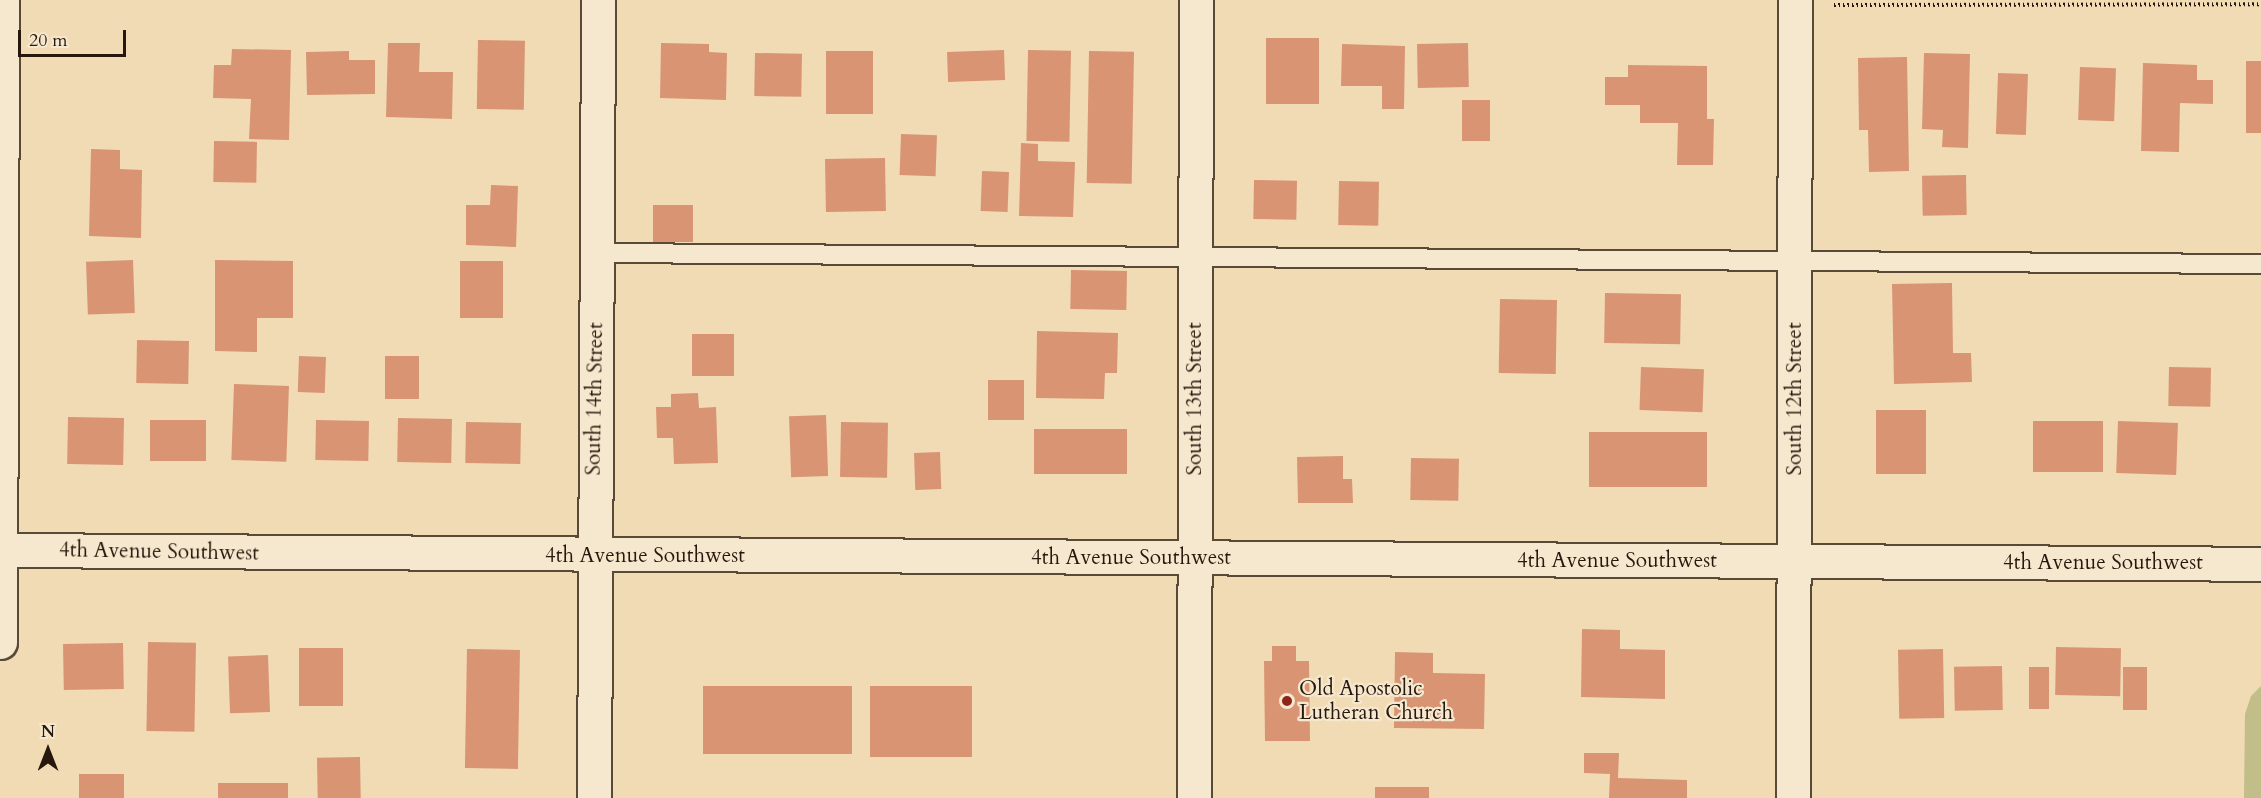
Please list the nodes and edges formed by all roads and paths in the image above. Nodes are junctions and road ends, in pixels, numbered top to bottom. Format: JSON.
{"nodes":[{"id":1,"x":2,"y":0,"type":"edge"},
{"id":2,"x":598,"y":0,"type":"edge"},
{"id":3,"x":1196,"y":0,"type":"edge"},
{"id":4,"x":1795,"y":0,"type":"edge"},
{"id":5,"x":2261,"y":4,"type":"edge"},
{"id":6,"x":1834,"y":5,"type":"dead end"},
{"id":7,"x":597,"y":253,"type":"junction"},
{"id":8,"x":1195,"y":260,"type":"junction"},
{"id":9,"x":1795,"y":262,"type":"junction"},
{"id":10,"x":2261,"y":264,"type":"edge"},
{"id":11,"x":0,"y":550,"type":"edge"},
{"id":12,"x":594,"y":556,"type":"junction"},
{"id":13,"x":1194,"y":559,"type":"junction"},
{"id":14,"x":1794,"y":562,"type":"junction"},
{"id":15,"x":2261,"y":564,"type":"edge"},
{"id":16,"x":0,"y":642,"type":"edge"},
{"id":17,"x":594,"y":798,"type":"edge"},
{"id":18,"x":1194,"y":798,"type":"edge"},
{"id":19,"x":1793,"y":798,"type":"edge"}],
"edges":[{"from":1,"to":11,"type":"street"},
{"from":2,"to":7,"type":"street","name":"South 14th Street"},
{"from":3,"to":8,"type":"street","name":"South 13th Street"},
{"from":4,"to":9,"type":"street","name":"South 12th Street"},
{"from":5,"to":6,"type":"path"},
{"from":7,"to":8,"type":"lane"},
{"from":7,"to":12,"type":"street","name":"South 14th Street"},
{"from":8,"to":9,"type":"lane"},
{"from":8,"to":13,"type":"street","name":"South 13th Street"},
{"from":9,"to":10,"type":"lane"},
{"from":9,"to":14,"type":"street","name":"South 12th Street"},
{"from":11,"to":12,"type":"street","name":"4th Avenue Southwest"},
{"from":11,"to":16,"type":"street"},
{"from":12,"to":13,"type":"street","name":"4th Avenue Southwest"},
{"from":12,"to":17,"type":"street","name":"South 14th Street"},
{"from":13,"to":14,"type":"street","name":"4th Avenue Southwest"},
{"from":13,"to":18,"type":"street","name":"South 13th Street"},
{"from":14,"to":15,"type":"street","name":"4th Avenue Southwest"},
{"from":14,"to":19,"type":"street","name":"South 12th Street"}]}
